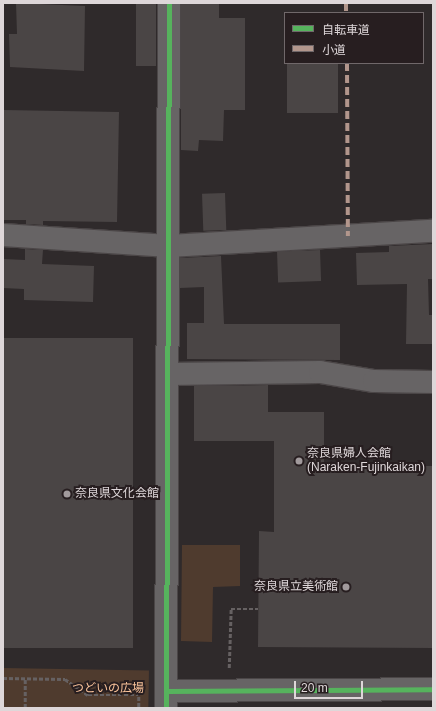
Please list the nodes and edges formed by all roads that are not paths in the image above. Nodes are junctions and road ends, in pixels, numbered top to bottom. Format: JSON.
{"nodes":[{"id":1,"x":169,"y":3,"type":"edge"},
{"id":2,"x":433,"y":231,"type":"edge"},
{"id":3,"x":3,"y":235,"type":"edge"},
{"id":4,"x":169,"y":246,"type":"junction"},
{"id":5,"x":169,"y":374,"type":"junction"},
{"id":6,"x":433,"y":382,"type":"edge"},
{"id":7,"x":433,"y":689,"type":"edge"},
{"id":8,"x":166,"y":699,"type":"edge"}],
"edges":[{"from":1,"to":4,"type":"street"},
{"from":2,"to":4,"type":"street"},
{"from":3,"to":4,"type":"street"},
{"from":4,"to":5,"type":"street"},
{"from":5,"to":6,"type":"street"},
{"from":5,"to":8,"type":"street"},
{"from":7,"to":8,"type":"street"}]}
